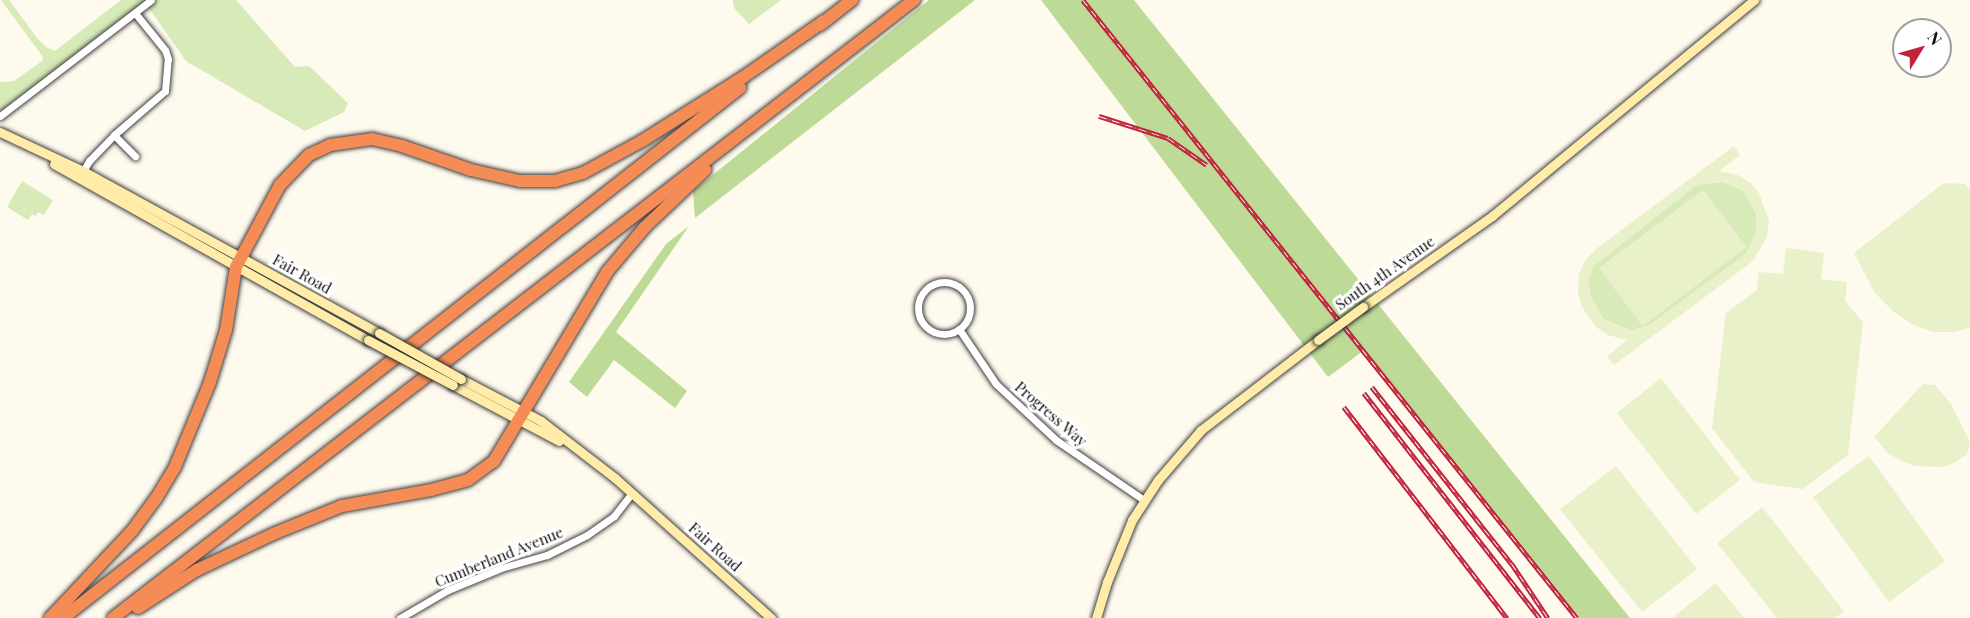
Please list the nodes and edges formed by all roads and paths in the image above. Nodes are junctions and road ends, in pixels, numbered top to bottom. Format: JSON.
{"nodes":[{"id":1,"x":151,"y":0,"type":"edge"},
{"id":2,"x":852,"y":0,"type":"edge"},
{"id":3,"x":914,"y":0,"type":"edge"},
{"id":4,"x":1754,"y":0,"type":"edge"},
{"id":5,"x":135,"y":13,"type":"junction"},
{"id":6,"x":824,"y":21,"type":"junction"},
{"id":7,"x":820,"y":72,"type":"junction"},
{"id":8,"x":0,"y":116,"type":"edge"},
{"id":9,"x":0,"y":133,"type":"edge"},
{"id":10,"x":114,"y":135,"type":"junction"},
{"id":11,"x":135,"y":156,"type":"dead end"},
{"id":12,"x":83,"y":171,"type":"junction"},
{"id":13,"x":239,"y":262,"type":"junction"},
{"id":14,"x":959,"y":329,"type":"junction"},
{"id":15,"x":457,"y":382,"type":"junction"},
{"id":16,"x":520,"y":415,"type":"junction"},
{"id":17,"x":632,"y":493,"type":"junction"},
{"id":18,"x":1144,"y":500,"type":"junction"},
{"id":19,"x":50,"y":618,"type":"edge"},
{"id":20,"x":63,"y":618,"type":"edge"},
{"id":21,"x":113,"y":618,"type":"edge"},
{"id":22,"x":122,"y":618,"type":"edge"},
{"id":23,"x":400,"y":618,"type":"edge"},
{"id":24,"x":771,"y":618,"type":"edge"},
{"id":25,"x":1096,"y":618,"type":"edge"}],
"edges":[{"from":1,"to":5,"type":"street"},
{"from":2,"to":6,"type":"highway"},
{"from":3,"to":7,"type":"highway"},
{"from":4,"to":18,"type":"street","name":"South 4th Avenue","bridge":true},
{"from":5,"to":8,"type":"street"},
{"from":5,"to":10,"type":"street"},
{"from":6,"to":13,"type":"highway"},
{"from":6,"to":20,"type":"highway"},
{"from":7,"to":16,"type":"highway"},
{"from":7,"to":21,"type":"highway"},
{"from":9,"to":12,"type":"street","name":"Fair Road"},
{"from":9,"to":13,"type":"street","name":"Fair Road"},
{"from":10,"to":11,"type":"street"},
{"from":10,"to":12,"type":"street"},
{"from":12,"to":13,"type":"street","name":"Fair Road"},
{"from":13,"to":15,"type":"street","name":"Fair Road","bridge":true},
{"from":13,"to":15,"type":"street","name":"Fair Road","bridge":true},
{"from":13,"to":19,"type":"highway"},
{"from":14,"to":14,"type":"street"},
{"from":14,"to":18,"type":"street","name":"Progress Way"},
{"from":15,"to":16,"type":"street","name":"Fair Road"},
{"from":16,"to":17,"type":"street","name":"Fair Road"},
{"from":16,"to":22,"type":"highway"},
{"from":17,"to":23,"type":"street","name":"Cumberland Avenue"},
{"from":17,"to":24,"type":"street","name":"Fair Road"},
{"from":18,"to":25,"type":"street","name":"South 4th Avenue"}]}
